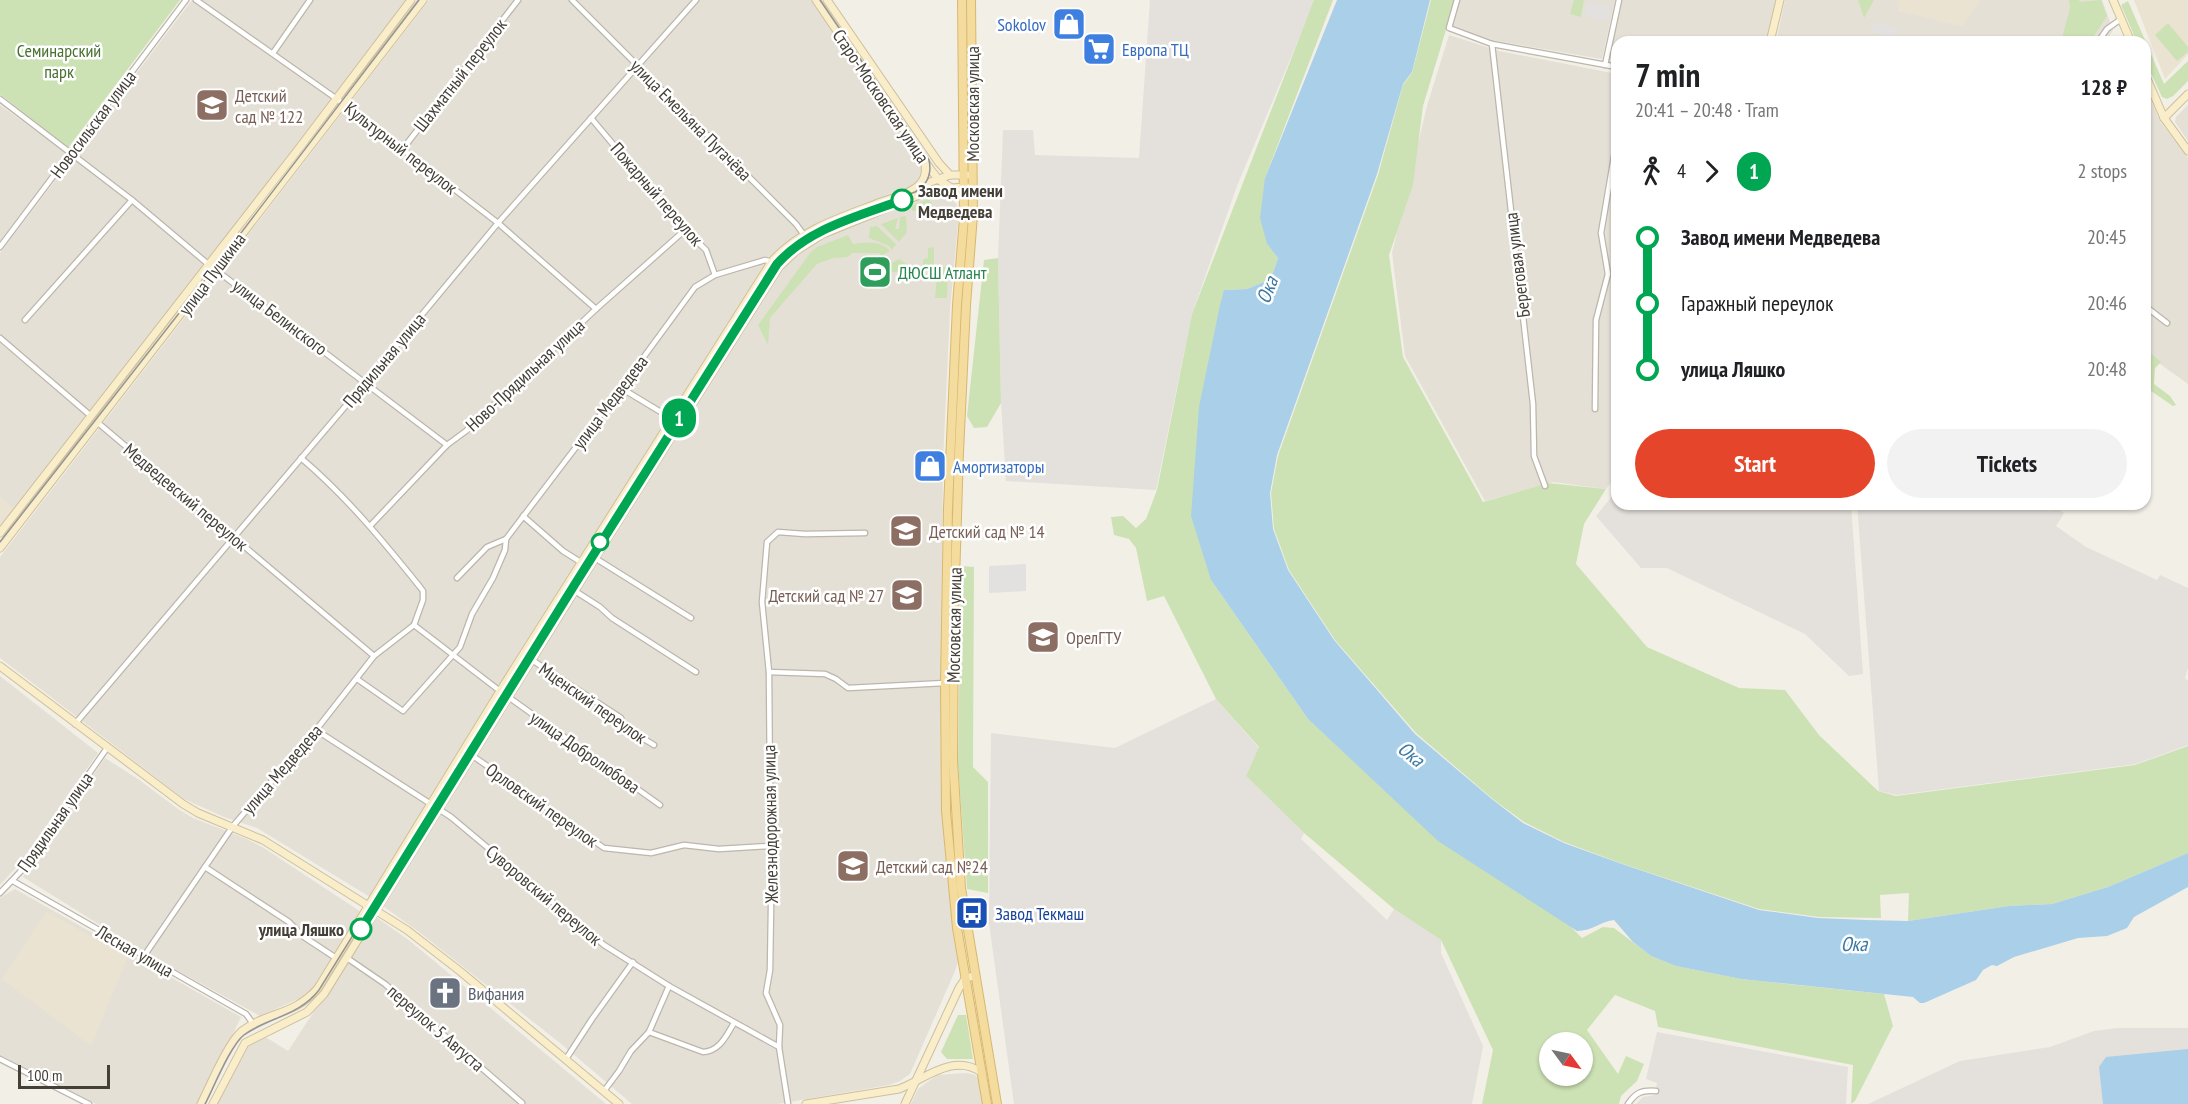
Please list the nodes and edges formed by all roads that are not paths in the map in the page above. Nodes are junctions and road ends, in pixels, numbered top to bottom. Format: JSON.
{"nodes":[{"id":1,"x":186,"y":0,"type":"edge"},
{"id":2,"x":196,"y":0,"type":"edge"},
{"id":3,"x":310,"y":0,"type":"edge"},
{"id":4,"x":411,"y":0,"type":"edge"},
{"id":5,"x":423,"y":0,"type":"edge"},
{"id":6,"x":518,"y":0,"type":"edge"},
{"id":7,"x":572,"y":0,"type":"edge"},
{"id":8,"x":696,"y":0,"type":"edge"},
{"id":9,"x":816,"y":0,"type":"edge"},
{"id":10,"x":827,"y":0,"type":"edge"},
{"id":11,"x":962,"y":0,"type":"edge"},
{"id":12,"x":971,"y":0,"type":"edge"},
{"id":13,"x":1457,"y":0,"type":"edge"},
{"id":14,"x":1619,"y":0,"type":"edge"},
{"id":15,"x":1780,"y":0,"type":"edge"},
{"id":16,"x":2113,"y":0,"type":"edge"},
{"id":17,"x":2121,"y":19,"type":"junction"},
{"id":18,"x":1611,"y":36,"type":"edge"},
{"id":19,"x":1771,"y":36,"type":"edge"},
{"id":20,"x":2102,"y":36,"type":"edge"},
{"id":21,"x":2128,"y":36,"type":"edge"},
{"id":22,"x":1611,"y":37,"type":"edge"},
{"id":23,"x":1492,"y":44,"type":"junction"},
{"id":24,"x":273,"y":53,"type":"junction"},
{"id":25,"x":1605,"y":65,"type":"junction"},
{"id":26,"x":637,"y":66,"type":"junction"},
{"id":27,"x":1611,"y":66,"type":"edge"},
{"id":28,"x":2151,"y":88,"type":"edge"},
{"id":29,"x":2188,"y":94,"type":"edge"},
{"id":30,"x":0,"y":99,"type":"edge"},
{"id":31,"x":336,"y":99,"type":"junction"},
{"id":32,"x":344,"y":104,"type":"junction"},
{"id":33,"x":591,"y":118,"type":"junction"},
{"id":34,"x":2164,"y":118,"type":"junction"},
{"id":35,"x":402,"y":150,"type":"junction"},
{"id":36,"x":2188,"y":151,"type":"edge"},
{"id":37,"x":71,"y":153,"type":"junction"},
{"id":38,"x":924,"y":158,"type":"junction"},
{"id":39,"x":936,"y":159,"type":"junction"},
{"id":40,"x":1611,"y":174,"type":"edge"},
{"id":41,"x":950,"y":175,"type":"junction"},
{"id":42,"x":968,"y":175,"type":"junction"},
{"id":43,"x":937,"y":178,"type":"junction"},
{"id":44,"x":918,"y":186,"type":"junction"},
{"id":45,"x":951,"y":187,"type":"junction"},
{"id":46,"x":968,"y":187,"type":"junction"},
{"id":47,"x":929,"y":191,"type":"junction"},
{"id":48,"x":132,"y":200,"type":"junction"},
{"id":49,"x":498,"y":223,"type":"junction"},
{"id":50,"x":685,"y":230,"type":"junction"},
{"id":51,"x":804,"y":234,"type":"junction"},
{"id":52,"x":809,"y":242,"type":"junction"},
{"id":53,"x":0,"y":247,"type":"edge"},
{"id":54,"x":772,"y":261,"type":"junction"},
{"id":55,"x":208,"y":264,"type":"junction"},
{"id":56,"x":779,"y":267,"type":"junction"},
{"id":57,"x":215,"y":269,"type":"junction"},
{"id":58,"x":715,"y":275,"type":"junction"},
{"id":59,"x":596,"y":309,"type":"junction"},
{"id":60,"x":2151,"y":311,"type":"edge"},
{"id":61,"x":25,"y":320,"type":"dead end"},
{"id":62,"x":2167,"y":323,"type":"dead end"},
{"id":63,"x":0,"y":338,"type":"edge"},
{"id":64,"x":366,"y":382,"type":"junction"},
{"id":65,"x":621,"y":388,"type":"junction"},
{"id":66,"x":1595,"y":409,"type":"dead end"},
{"id":67,"x":91,"y":416,"type":"junction"},
{"id":68,"x":671,"y":418,"type":"junction"},
{"id":69,"x":98,"y":423,"type":"junction"},
{"id":70,"x":680,"y":423,"type":"junction"},
{"id":71,"x":447,"y":445,"type":"junction"},
{"id":72,"x":301,"y":458,"type":"junction"},
{"id":73,"x":1545,"y":486,"type":"dead end"},
{"id":74,"x":523,"y":516,"type":"junction"},
{"id":75,"x":370,"y":525,"type":"junction"},
{"id":76,"x":0,"y":533,"type":"edge"},
{"id":77,"x":865,"y":533,"type":"dead end"},
{"id":78,"x":233,"y":537,"type":"junction"},
{"id":79,"x":506,"y":539,"type":"junction"},
{"id":80,"x":0,"y":548,"type":"edge"},
{"id":81,"x":595,"y":558,"type":"junction"},
{"id":82,"x":581,"y":562,"type":"junction"},
{"id":83,"x":589,"y":567,"type":"junction"},
{"id":84,"x":457,"y":578,"type":"dead end"},
{"id":85,"x":575,"y":591,"type":"junction"},
{"id":86,"x":950,"y":613,"type":"junction"},
{"id":87,"x":691,"y":618,"type":"dead end"},
{"id":88,"x":414,"y":625,"type":"junction"},
{"id":89,"x":454,"y":655,"type":"junction"},
{"id":90,"x":374,"y":656,"type":"junction"},
{"id":91,"x":532,"y":660,"type":"junction"},
{"id":92,"x":0,"y":666,"type":"edge"},
{"id":93,"x":696,"y":672,"type":"dead end"},
{"id":94,"x":768,"y":672,"type":"junction"},
{"id":95,"x":357,"y":679,"type":"junction"},
{"id":96,"x":945,"y":683,"type":"junction"},
{"id":97,"x":500,"y":691,"type":"junction"},
{"id":98,"x":508,"y":698,"type":"junction"},
{"id":99,"x":75,"y":724,"type":"junction"},
{"id":100,"x":316,"y":730,"type":"junction"},
{"id":101,"x":654,"y":745,"type":"dead end"},
{"id":102,"x":107,"y":748,"type":"junction"},
{"id":103,"x":473,"y":756,"type":"junction"},
{"id":104,"x":431,"y":803,"type":"junction"},
{"id":105,"x":660,"y":805,"type":"dead end"},
{"id":106,"x":440,"y":809,"type":"junction"},
{"id":107,"x":233,"y":826,"type":"junction"},
{"id":108,"x":769,"y":846,"type":"junction"},
{"id":109,"x":205,"y":867,"type":"junction"},
{"id":110,"x":13,"y":881,"type":"junction"},
{"id":111,"x":0,"y":893,"type":"edge"},
{"id":112,"x":369,"y":905,"type":"junction"},
{"id":113,"x":377,"y":910,"type":"junction"},
{"id":114,"x":144,"y":956,"type":"junction"},
{"id":115,"x":336,"y":958,"type":"junction"},
{"id":116,"x":347,"y":958,"type":"junction"},
{"id":117,"x":633,"y":962,"type":"junction"},
{"id":118,"x":975,"y":975,"type":"junction"},
{"id":119,"x":965,"y":979,"type":"junction"},
{"id":120,"x":669,"y":986,"type":"junction"},
{"id":121,"x":734,"y":1023,"type":"junction"},
{"id":122,"x":254,"y":1024,"type":"junction"},
{"id":123,"x":649,"y":1032,"type":"junction"},
{"id":124,"x":779,"y":1047,"type":"junction"},
{"id":125,"x":0,"y":1059,"type":"edge"},
{"id":126,"x":566,"y":1059,"type":"junction"},
{"id":127,"x":981,"y":1072,"type":"junction"},
{"id":128,"x":913,"y":1083,"type":"junction"},
{"id":129,"x":604,"y":1091,"type":"junction"},
{"id":130,"x":1656,"y":1091,"type":"dead end"},
{"id":131,"x":522,"y":1103,"type":"edge"},
{"id":132,"x":89,"y":1104,"type":"edge"},
{"id":133,"x":201,"y":1104,"type":"edge"},
{"id":134,"x":213,"y":1104,"type":"edge"},
{"id":135,"x":619,"y":1104,"type":"edge"},
{"id":136,"x":788,"y":1104,"type":"edge"},
{"id":137,"x":806,"y":1104,"type":"edge"},
{"id":138,"x":905,"y":1104,"type":"edge"},
{"id":139,"x":987,"y":1104,"type":"edge"},
{"id":140,"x":997,"y":1104,"type":"edge"},
{"id":141,"x":1628,"y":1104,"type":"edge"}],
"edges":[{"from":1,"to":37,"type":"street","name":"Новосильская улица"},
{"from":2,"to":24,"type":"street","name":"Культурный переулок"},
{"from":3,"to":24,"type":"street"},
{"from":4,"to":31,"type":"main road","name":"улица Пушкина"},
{"from":5,"to":32,"type":"main road","name":"улица Пушкина"},
{"from":6,"to":35,"type":"street","name":"Шахматный переулок"},
{"from":7,"to":26,"type":"street","name":"улица Емельяна Пугачёва"},
{"from":8,"to":26,"type":"street","name":"Прядильная улица"},
{"from":9,"to":38,"type":"main road","name":"Старо-Московская улица"},
{"from":10,"to":39,"type":"main road"},
{"from":11,"to":42,"type":"main road","name":"Московская улица"},
{"from":12,"to":42,"type":"main road","name":"Московская улица"},
{"from":13,"to":23,"type":"street"},
{"from":14,"to":18,"type":"street"},
{"from":15,"to":19,"type":"main road"},
{"from":16,"to":17,"type":"main road"},
{"from":17,"to":20,"type":"street"},
{"from":17,"to":21,"type":"main road"},
{"from":22,"to":25,"type":"street"},
{"from":23,"to":25,"type":"street"},
{"from":23,"to":73,"type":"street","name":"Береговая улица"},
{"from":24,"to":31,"type":"street","name":"Культурный переулок"},
{"from":25,"to":27,"type":"street"},
{"from":26,"to":33,"type":"street","name":"Прядильная улица"},
{"from":26,"to":51,"type":"street","name":"улица Емельяна Пугачёва"},
{"from":28,"to":34,"type":"main road"},
{"from":29,"to":34,"type":"main road"},
{"from":30,"to":37,"type":"street","name":"улица Белинского"},
{"from":31,"to":32,"type":"street","name":"Культурный переулок"},
{"from":31,"to":55,"type":"main road","name":"улица Пушкина"},
{"from":32,"to":35,"type":"street","name":"Культурный переулок"},
{"from":32,"to":57,"type":"main road","name":"улица Пушкина"},
{"from":33,"to":49,"type":"street","name":"Прядильная улица"},
{"from":33,"to":50,"type":"street","name":"Пожарный переулок"},
{"from":34,"to":36,"type":"main road"},
{"from":35,"to":49,"type":"street","name":"Культурный переулок"},
{"from":37,"to":48,"type":"street","name":"улица Белинского"},
{"from":37,"to":53,"type":"street","name":"Новосильская улица"},
{"from":38,"to":43,"type":"main road","name":"Старо-Московская улица"},
{"from":38,"to":44,"type":"main road"},
{"from":39,"to":41,"type":"main road"},
{"from":39,"to":43,"type":"main road"},
{"from":40,"to":66,"type":"street"},
{"from":41,"to":42,"type":"main road"},
{"from":41,"to":43,"type":"main road"},
{"from":42,"to":46,"type":"main road","name":"Московская улица"},
{"from":43,"to":44,"type":"main road"},
{"from":43,"to":45,"type":"main road","name":"Старо-Московская улица"},
{"from":43,"to":47,"type":"main road"},
{"from":44,"to":51,"type":"main road"},
{"from":45,"to":46,"type":"main road"},
{"from":45,"to":47,"type":"main road"},
{"from":46,"to":86,"type":"main road","name":"Московская улица"},
{"from":47,"to":52,"type":"main road"},
{"from":48,"to":55,"type":"street","name":"улица Белинского"},
{"from":48,"to":61,"type":"street"},
{"from":49,"to":59,"type":"street","name":"Культурный переулок"},
{"from":49,"to":64,"type":"street","name":"Прядильная улица"},
{"from":50,"to":58,"type":"street","name":"Пожарный переулок"},
{"from":50,"to":59,"type":"street","name":"Ново-Прядильная улица"},
{"from":51,"to":52,"type":"street","name":"улица Емельяна Пугачёва"},
{"from":51,"to":54,"type":"main road"},
{"from":52,"to":56,"type":"main road"},
{"from":54,"to":56,"type":"street"},
{"from":54,"to":58,"type":"street","name":"улица Медведева"},
{"from":54,"to":68,"type":"main road"},
{"from":55,"to":57,"type":"street","name":"улица Белинского"},
{"from":55,"to":67,"type":"main road","name":"улица Пушкина"},
{"from":56,"to":70,"type":"main road"},
{"from":57,"to":64,"type":"street","name":"улица Белинского"},
{"from":57,"to":69,"type":"main road","name":"улица Пушкина"},
{"from":58,"to":65,"type":"street","name":"улица Медведева"},
{"from":59,"to":71,"type":"street","name":"Ново-Прядильная улица"},
{"from":60,"to":62,"type":"street"},
{"from":63,"to":67,"type":"street","name":"Медведевский переулок"},
{"from":64,"to":71,"type":"street","name":"улица Белинского"},
{"from":64,"to":72,"type":"street","name":"Прядильная улица"},
{"from":65,"to":68,"type":"street"},
{"from":65,"to":74,"type":"street","name":"улица Медведева"},
{"from":67,"to":69,"type":"street","name":"Медведевский переулок"},
{"from":67,"to":76,"type":"main road","name":"улица Пушкина"},
{"from":68,"to":70,"type":"street"},
{"from":68,"to":82,"type":"main road"},
{"from":69,"to":78,"type":"street","name":"Медведевский переулок"},
{"from":69,"to":80,"type":"main road","name":"улица Пушкина"},
{"from":70,"to":81,"type":"main road"},
{"from":71,"to":75,"type":"street","name":"Ново-Прядильная улица"},
{"from":72,"to":75,"type":"street"},
{"from":72,"to":78,"type":"street","name":"Прядильная улица"},
{"from":74,"to":79,"type":"street","name":"улица Медведева"},
{"from":74,"to":82,"type":"street"},
{"from":75,"to":88,"type":"street"},
{"from":77,"to":94,"type":"street","name":"Железнодорожная улица"},
{"from":78,"to":90,"type":"street","name":"Медведевский переулок"},
{"from":78,"to":99,"type":"street","name":"Прядильная улица"},
{"from":79,"to":84,"type":"street","name":"улица Медведева"},
{"from":79,"to":89,"type":"street"},
{"from":81,"to":83,"type":"main road"},
{"from":81,"to":87,"type":"street"},
{"from":82,"to":83,"type":"street"},
{"from":82,"to":97,"type":"main road"},
{"from":83,"to":85,"type":"main road"},
{"from":85,"to":91,"type":"main road"},
{"from":85,"to":93,"type":"street"},
{"from":86,"to":96,"type":"main road","name":"Московская улица"},
{"from":86,"to":118,"type":"main road","name":"Московская улица"},
{"from":88,"to":89,"type":"street","name":"улица Добролюбова"},
{"from":88,"to":90,"type":"street","name":"улица Медведева"},
{"from":89,"to":95,"type":"street"},
{"from":89,"to":97,"type":"street","name":"улица Добролюбова"},
{"from":90,"to":95,"type":"street","name":"улица Медведева"},
{"from":91,"to":98,"type":"main road"},
{"from":91,"to":101,"type":"street","name":"Мценский переулок"},
{"from":92,"to":99,"type":"main road"},
{"from":94,"to":96,"type":"street"},
{"from":94,"to":108,"type":"street","name":"Железнодорожная улица"},
{"from":95,"to":100,"type":"street","name":"улица Медведева"},
{"from":96,"to":119,"type":"main road","name":"Московская улица"},
{"from":97,"to":98,"type":"street","name":"улица Добролюбова"},
{"from":97,"to":104,"type":"main road"},
{"from":98,"to":103,"type":"main road"},
{"from":98,"to":105,"type":"street","name":"улица Добролюбова"},
{"from":99,"to":102,"type":"main road"},
{"from":100,"to":104,"type":"street","name":"Суворовский переулок"},
{"from":100,"to":107,"type":"street","name":"улица Медведева"},
{"from":102,"to":107,"type":"main road"},
{"from":102,"to":110,"type":"street","name":"Прядильная улица"},
{"from":103,"to":106,"type":"main road"},
{"from":103,"to":108,"type":"street","name":"Орловский переулок"},
{"from":104,"to":106,"type":"street","name":"Суворовский переулок"},
{"from":104,"to":112,"type":"main road"},
{"from":106,"to":113,"type":"main road"},
{"from":106,"to":117,"type":"street","name":"Суворовский переулок"},
{"from":107,"to":109,"type":"street","name":"улица Медведева"},
{"from":107,"to":112,"type":"main road"},
{"from":108,"to":124,"type":"street","name":"Железнодорожная улица"},
{"from":109,"to":114,"type":"street","name":"улица Медведева"},
{"from":109,"to":115,"type":"street"},
{"from":110,"to":111,"type":"street","name":"Прядильная улица"},
{"from":110,"to":114,"type":"street","name":"Лесная улица"},
{"from":112,"to":113,"type":"main road"},
{"from":112,"to":115,"type":"main road"},
{"from":113,"to":116,"type":"main road"},
{"from":113,"to":126,"type":"main road"},
{"from":114,"to":122,"type":"street","name":"Лесная улица"},
{"from":115,"to":122,"type":"main road"},
{"from":116,"to":131,"type":"street","name":"переулок 5 Августа"},
{"from":116,"to":134,"type":"main road"},
{"from":117,"to":120,"type":"street","name":"Суворовский переулок"},
{"from":117,"to":126,"type":"street"},
{"from":118,"to":119,"type":"main road"},
{"from":118,"to":140,"type":"main road","name":"Московская улица"},
{"from":119,"to":127,"type":"main road","name":"Московская улица"},
{"from":119,"to":128,"type":"main road"},
{"from":120,"to":121,"type":"street","name":"Суворовский переулок"},
{"from":120,"to":123,"type":"street"},
{"from":121,"to":123,"type":"street"},
{"from":121,"to":124,"type":"street","name":"Суворовский переулок"},
{"from":122,"to":133,"type":"main road"},
{"from":123,"to":129,"type":"street"},
{"from":124,"to":136,"type":"street","name":"Железнодорожная улица"},
{"from":125,"to":132,"type":"street"},
{"from":126,"to":129,"type":"main road"},
{"from":127,"to":128,"type":"main road"},
{"from":127,"to":139,"type":"main road","name":"Московская улица"},
{"from":128,"to":137,"type":"main road"},
{"from":128,"to":138,"type":"main road"},
{"from":129,"to":135,"type":"main road"},
{"from":130,"to":141,"type":"street"}]}
